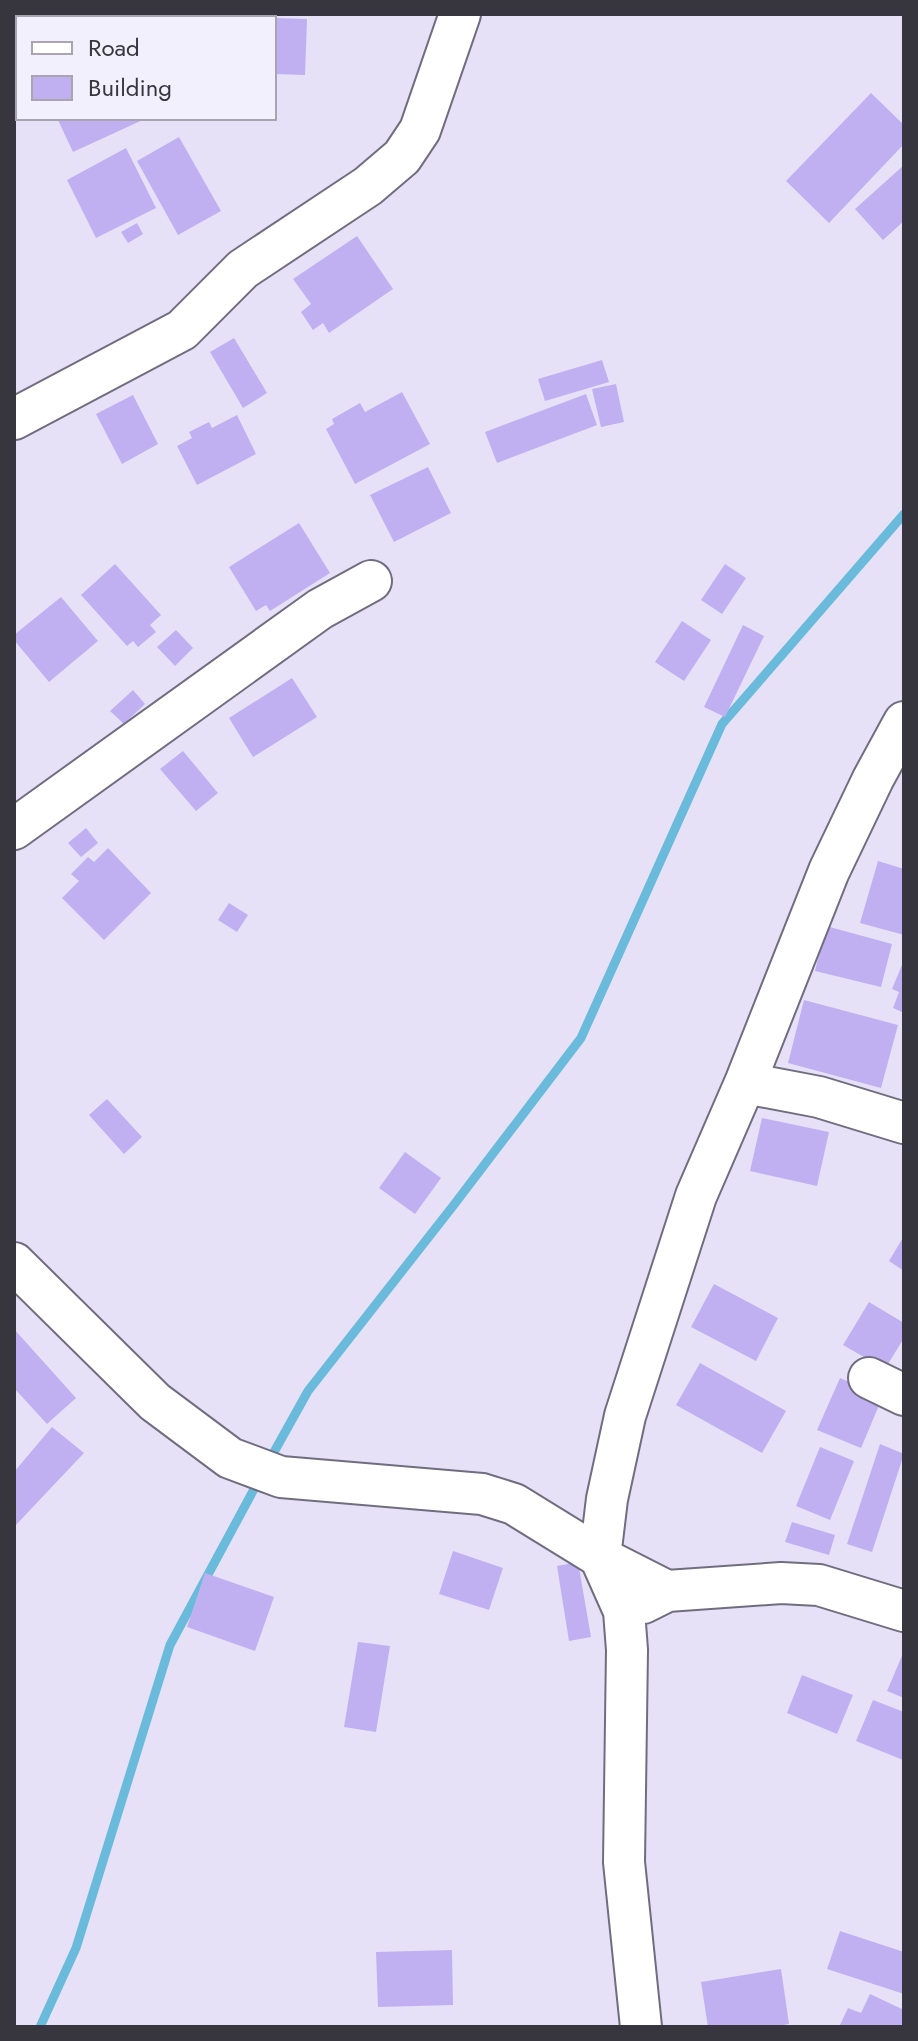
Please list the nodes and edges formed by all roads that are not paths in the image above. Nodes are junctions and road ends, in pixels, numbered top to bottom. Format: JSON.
{"nodes":[{"id":1,"x":460,"y":14,"type":"edge"},
{"id":2,"x":14,"y":419,"type":"edge"},
{"id":3,"x":371,"y":581,"type":"dead end"},
{"id":4,"x":904,"y":722,"type":"edge"},
{"id":5,"x":14,"y":829,"type":"edge"},
{"id":6,"x":745,"y":1083,"type":"junction"},
{"id":7,"x":904,"y":1123,"type":"edge"},
{"id":8,"x":14,"y":1263,"type":"edge"},
{"id":9,"x":869,"y":1378,"type":"dead end"},
{"id":10,"x":904,"y":1395,"type":"edge"},
{"id":11,"x":600,"y":1557,"type":"junction"},
{"id":12,"x":667,"y":1591,"type":"junction"},
{"id":13,"x":624,"y":1611,"type":"junction"},
{"id":14,"x":904,"y":1611,"type":"edge"},
{"id":15,"x":641,"y":2027,"type":"edge"}],
"edges":[{"from":1,"to":2,"type":"street"},
{"from":3,"to":5,"type":"street"},
{"from":4,"to":6,"type":"street"},
{"from":6,"to":7,"type":"street"},
{"from":6,"to":11,"type":"street"},
{"from":8,"to":11,"type":"street"},
{"from":9,"to":10,"type":"street"},
{"from":11,"to":12,"type":"street"},
{"from":11,"to":13,"type":"street"},
{"from":12,"to":13,"type":"street"},
{"from":12,"to":14,"type":"street"},
{"from":13,"to":15,"type":"street"}]}
